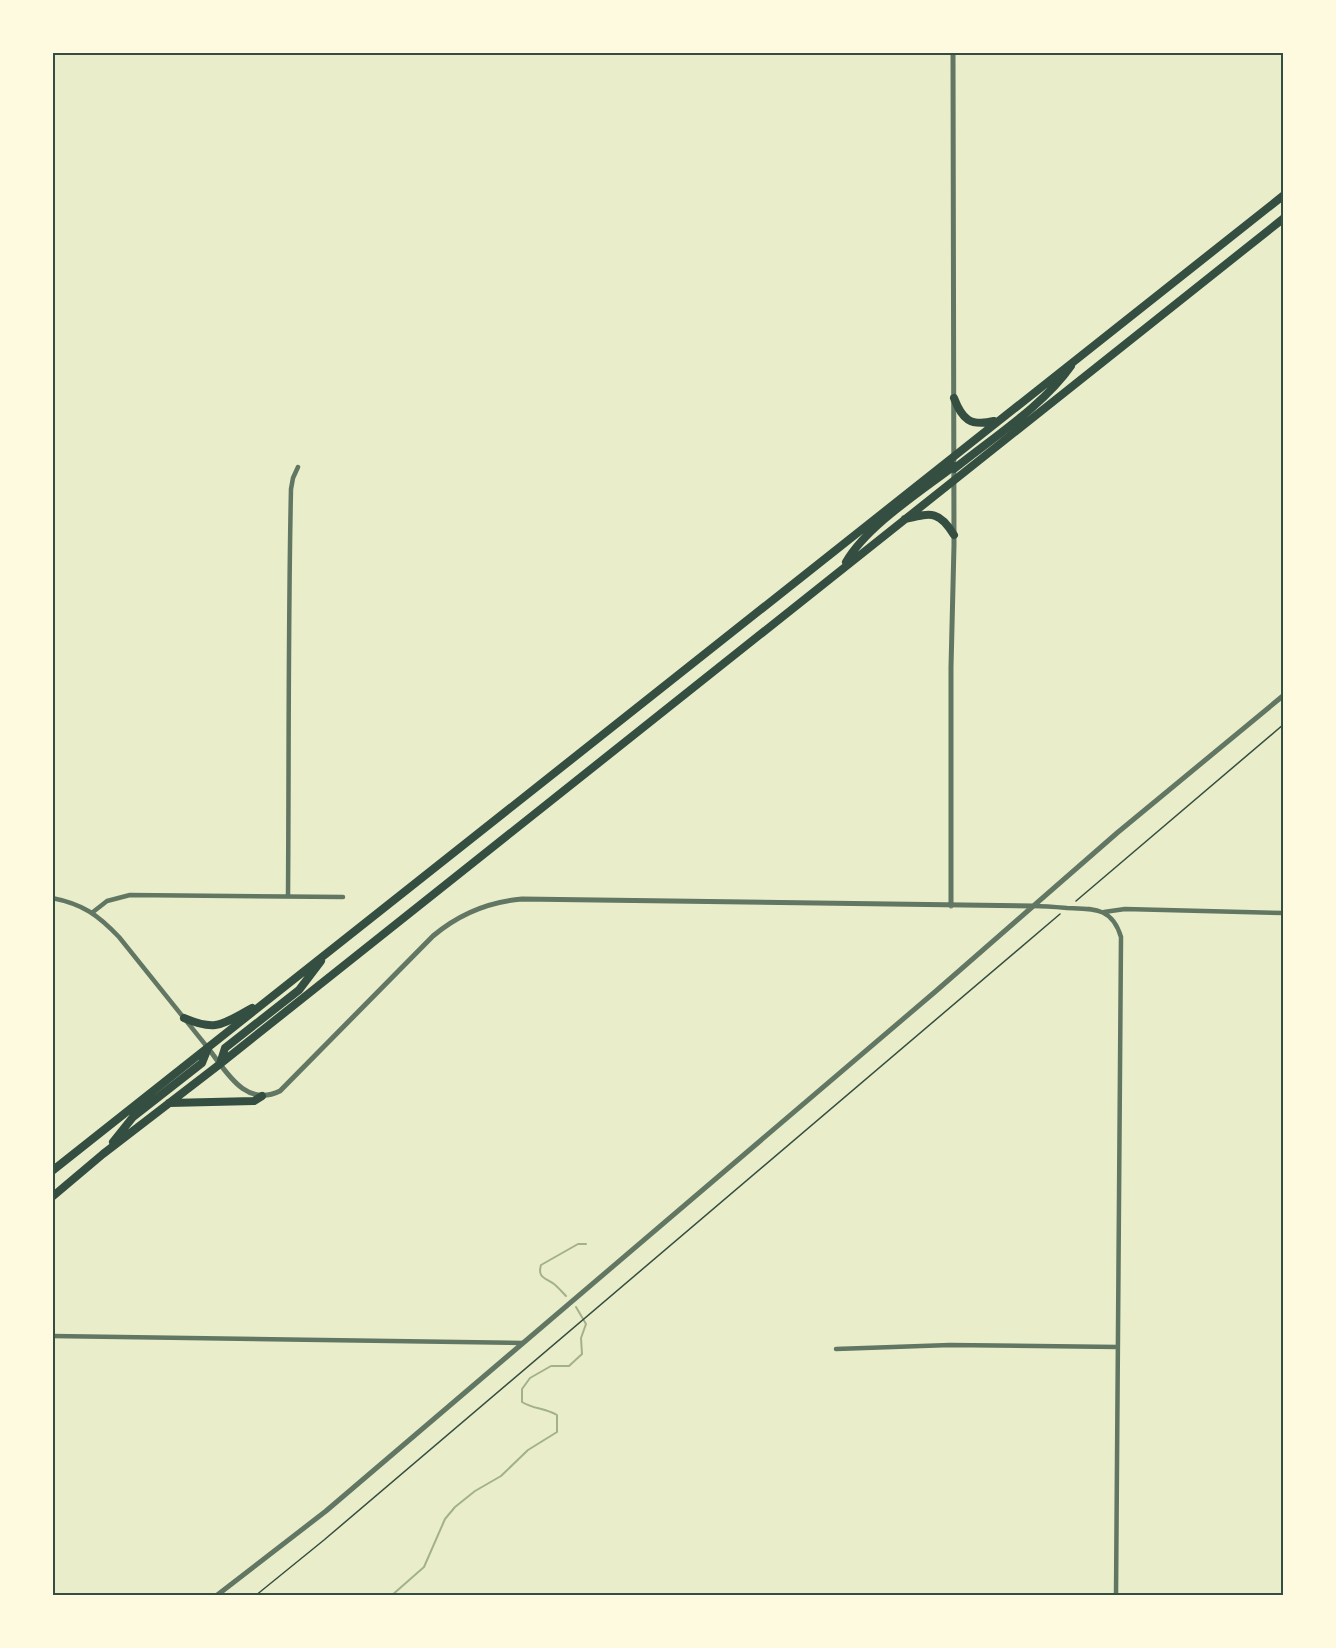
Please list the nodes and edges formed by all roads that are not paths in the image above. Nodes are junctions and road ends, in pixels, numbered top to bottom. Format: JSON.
{"nodes":[{"id":1,"x":953,"y":52,"type":"edge"},
{"id":2,"x":1284,"y":195,"type":"edge"},
{"id":3,"x":1284,"y":218,"type":"edge"},
{"id":4,"x":1075,"y":359,"type":"junction"},
{"id":5,"x":954,"y":398,"type":"junction"},
{"id":6,"x":998,"y":420,"type":"junction"},
{"id":7,"x":954,"y":455,"type":"junction"},
{"id":8,"x":298,"y":467,"type":"dead end"},
{"id":9,"x":954,"y":467,"type":"junction"},
{"id":10,"x":954,"y":479,"type":"junction"},
{"id":11,"x":903,"y":519,"type":"junction"},
{"id":12,"x":954,"y":535,"type":"junction"},
{"id":13,"x":844,"y":566,"type":"junction"},
{"id":14,"x":1284,"y":694,"type":"edge"},
{"id":15,"x":288,"y":896,"type":"junction"},
{"id":16,"x":343,"y":897,"type":"dead end"},
{"id":17,"x":52,"y":898,"type":"edge"},
{"id":18,"x":951,"y":906,"type":"junction"},
{"id":19,"x":1033,"y":906,"type":"junction"},
{"id":20,"x":93,"y":912,"type":"junction"},
{"id":21,"x":1104,"y":912,"type":"junction"},
{"id":22,"x":1284,"y":913,"type":"edge"},
{"id":23,"x":327,"y":953,"type":"junction"},
{"id":24,"x":269,"y":999,"type":"junction"},
{"id":25,"x":184,"y":1018,"type":"junction"},
{"id":26,"x":208,"y":1048,"type":"junction"},
{"id":27,"x":220,"y":1064,"type":"junction"},
{"id":28,"x":261,"y":1096,"type":"junction"},
{"id":29,"x":168,"y":1104,"type":"junction"},
{"id":30,"x":103,"y":1154,"type":"junction"},
{"id":31,"x":52,"y":1171,"type":"edge"},
{"id":32,"x":52,"y":1197,"type":"edge"},
{"id":33,"x":52,"y":1336,"type":"edge"},
{"id":34,"x":523,"y":1343,"type":"junction"},
{"id":35,"x":1118,"y":1347,"type":"junction"},
{"id":36,"x":836,"y":1349,"type":"dead end"},
{"id":37,"x":216,"y":1596,"type":"edge"},
{"id":38,"x":1116,"y":1596,"type":"edge"}],
"edges":[{"from":1,"to":5,"type":"street"},
{"from":2,"to":4,"type":"highway"},
{"from":3,"to":10,"type":"highway"},
{"from":4,"to":6,"type":"highway"},
{"from":4,"to":9,"type":"highway"},
{"from":5,"to":6,"type":"highway"},
{"from":5,"to":7,"type":"street"},
{"from":6,"to":7,"type":"highway"},
{"from":7,"to":9,"type":"street"},
{"from":7,"to":23,"type":"highway"},
{"from":8,"to":15,"type":"street"},
{"from":9,"to":10,"type":"street"},
{"from":9,"to":13,"type":"highway"},
{"from":10,"to":11,"type":"highway"},
{"from":10,"to":12,"type":"street"},
{"from":11,"to":12,"type":"highway"},
{"from":11,"to":13,"type":"highway"},
{"from":12,"to":18,"type":"street"},
{"from":13,"to":27,"type":"highway"},
{"from":14,"to":19,"type":"street"},
{"from":15,"to":16,"type":"street"},
{"from":15,"to":20,"type":"street"},
{"from":17,"to":20,"type":"street"},
{"from":18,"to":19,"type":"street"},
{"from":18,"to":28,"type":"street"},
{"from":19,"to":21,"type":"street"},
{"from":19,"to":34,"type":"street"},
{"from":20,"to":25,"type":"street"},
{"from":21,"to":22,"type":"street"},
{"from":21,"to":35,"type":"street"},
{"from":23,"to":24,"type":"highway"},
{"from":23,"to":27,"type":"highway"},
{"from":24,"to":25,"type":"highway"},
{"from":24,"to":26,"type":"highway"},
{"from":25,"to":26,"type":"street"},
{"from":26,"to":27,"type":"street"},
{"from":26,"to":30,"type":"highway"},
{"from":26,"to":31,"type":"highway"},
{"from":27,"to":28,"type":"street"},
{"from":27,"to":29,"type":"highway"},
{"from":28,"to":29,"type":"highway"},
{"from":29,"to":30,"type":"highway"},
{"from":30,"to":32,"type":"highway"},
{"from":33,"to":34,"type":"street"},
{"from":34,"to":37,"type":"street"},
{"from":35,"to":36,"type":"street"},
{"from":35,"to":38,"type":"street"}]}
